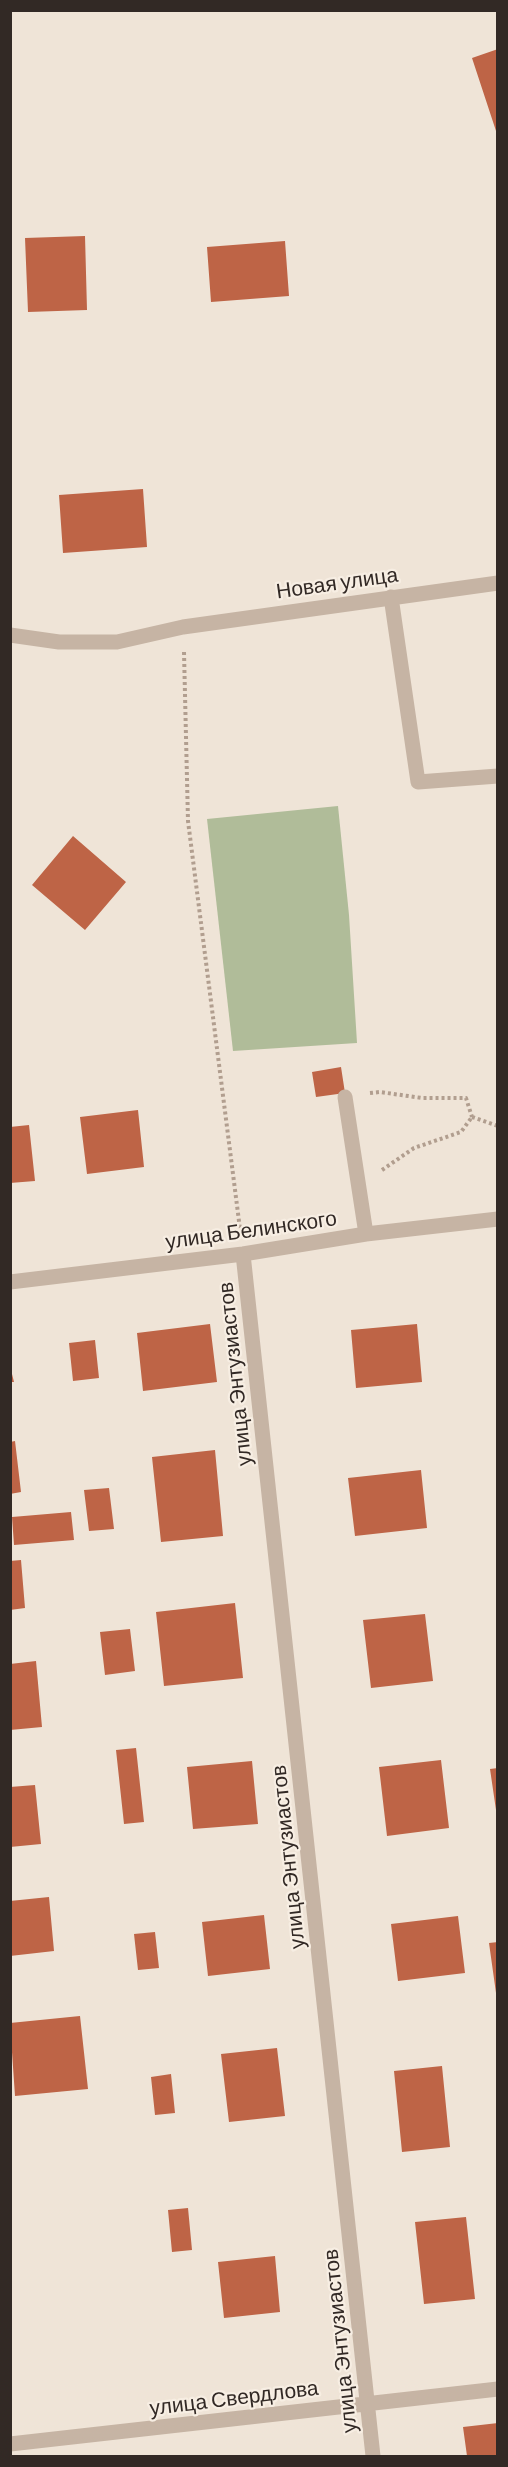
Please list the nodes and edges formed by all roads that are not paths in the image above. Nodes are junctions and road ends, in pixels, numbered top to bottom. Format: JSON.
{"nodes":[{"id":1,"x":498,"y":583,"type":"edge"},
{"id":2,"x":392,"y":597,"type":"junction"},
{"id":3,"x":10,"y":635,"type":"edge"},
{"id":4,"x":498,"y":776,"type":"edge"},
{"id":5,"x":345,"y":1097,"type":"road end"},
{"id":6,"x":498,"y":1219,"type":"edge"},
{"id":7,"x":366,"y":1234,"type":"junction"},
{"id":8,"x":243,"y":1254,"type":"junction"},
{"id":9,"x":10,"y":1282,"type":"edge"},
{"id":10,"x":498,"y":2389,"type":"edge"},
{"id":11,"x":368,"y":2404,"type":"junction"},
{"id":12,"x":10,"y":2444,"type":"edge"},
{"id":13,"x":374,"y":2457,"type":"edge"}],
"edges":[{"from":1,"to":2,"type":"street","name":"Новая улица"},
{"from":2,"to":3,"type":"street","name":"Новая улица"},
{"from":2,"to":4,"type":"street"},
{"from":5,"to":7,"type":"street"},
{"from":6,"to":7,"type":"street","name":"улица Белинского"},
{"from":7,"to":8,"type":"street","name":"улица Белинского"},
{"from":8,"to":9,"type":"street","name":"улица Белинского"},
{"from":8,"to":11,"type":"street","name":"улица Энтузиастов"},
{"from":10,"to":11,"type":"street","name":"улица Свердлова"},
{"from":11,"to":12,"type":"street","name":"улица Свердлова"},
{"from":11,"to":13,"type":"street","name":"улица Энтузиастов"}]}
